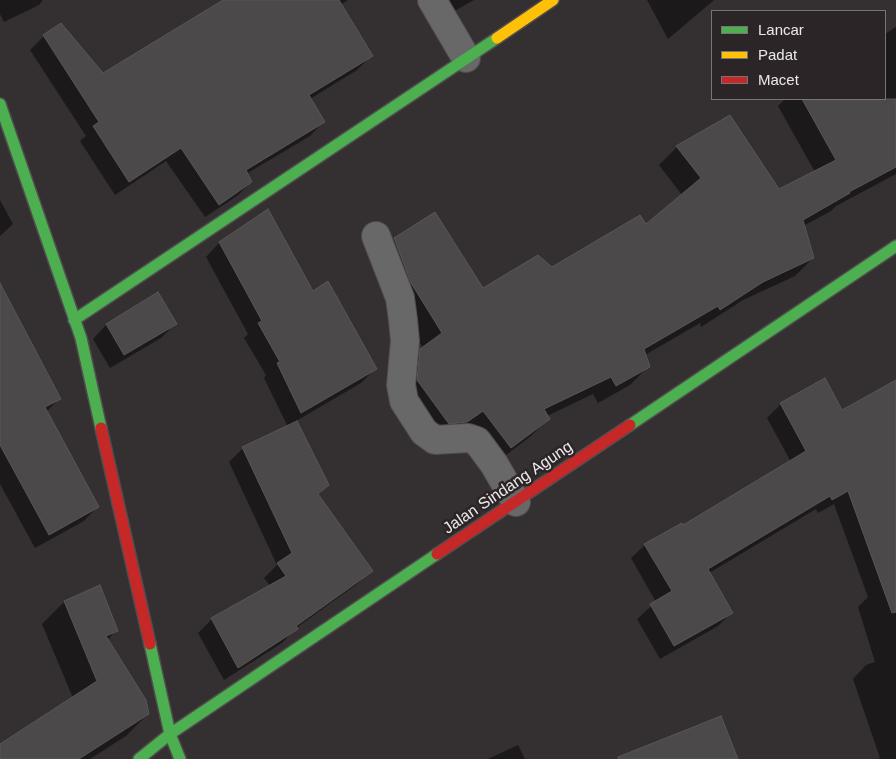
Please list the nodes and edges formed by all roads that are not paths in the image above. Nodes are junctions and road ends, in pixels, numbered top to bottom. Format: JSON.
{"nodes":[{"id":1,"x":432,"y":0,"type":"edge"},
{"id":2,"x":553,"y":0,"type":"edge"},
{"id":3,"x":466,"y":58,"type":"junction"},
{"id":4,"x":0,"y":104,"type":"edge"},
{"id":5,"x":376,"y":236,"type":"dead end"},
{"id":6,"x":896,"y":246,"type":"edge"},
{"id":7,"x":74,"y":320,"type":"junction"},
{"id":8,"x":516,"y":502,"type":"junction"},
{"id":9,"x":170,"y":734,"type":"junction"},
{"id":10,"x":139,"y":759,"type":"edge"},
{"id":11,"x":180,"y":759,"type":"edge"}],
"edges":[{"from":1,"to":3,"type":"street"},
{"from":2,"to":3,"type":"street"},
{"from":3,"to":7,"type":"street"},
{"from":4,"to":7,"type":"street"},
{"from":5,"to":8,"type":"street"},
{"from":6,"to":8,"type":"street","name":"Jalan Sindang Agung"},
{"from":7,"to":9,"type":"street"},
{"from":8,"to":9,"type":"street","name":"Jalan Sindang Agung"},
{"from":9,"to":10,"type":"street","name":"Jalan Sindang Agung"},
{"from":9,"to":11,"type":"street"}]}
